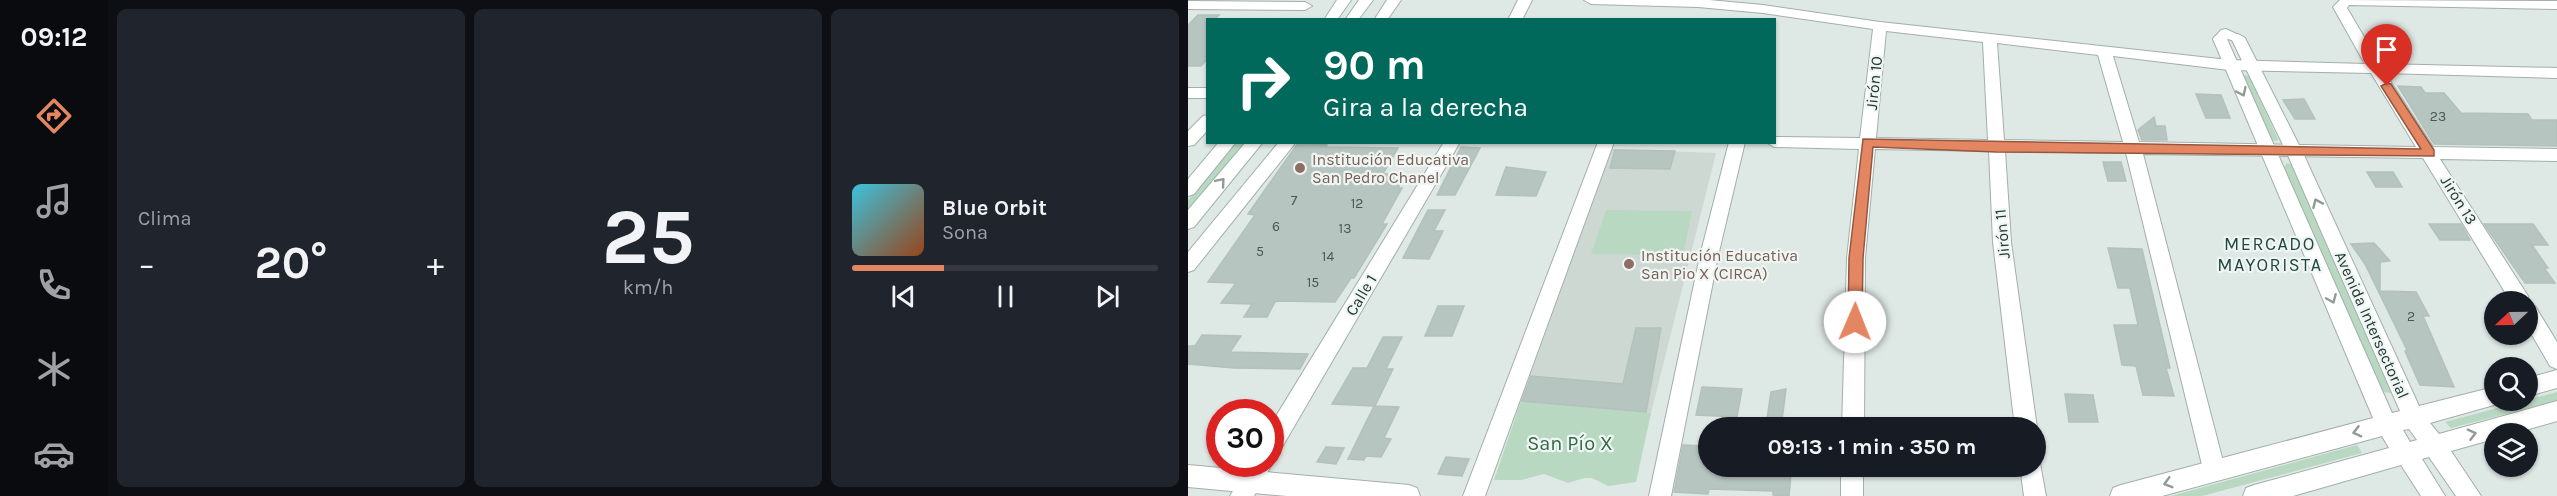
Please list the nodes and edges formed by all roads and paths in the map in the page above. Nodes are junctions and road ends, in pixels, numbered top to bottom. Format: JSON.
{"nodes":[{"id":1,"x":1344,"y":0,"type":"edge"},
{"id":2,"x":1366,"y":0,"type":"edge"},
{"id":3,"x":1371,"y":0,"type":"edge"},
{"id":4,"x":1394,"y":0,"type":"edge"},
{"id":5,"x":1525,"y":0,"type":"edge"},
{"id":6,"x":1591,"y":0,"type":"edge"},
{"id":7,"x":1308,"y":3,"type":"edge"},
{"id":8,"x":1188,"y":5,"type":"edge"},
{"id":9,"x":2557,"y":5,"type":"edge"},
{"id":10,"x":1763,"y":14,"type":"edge"},
{"id":11,"x":1296,"y":18,"type":"edge"},
{"id":12,"x":1331,"y":18,"type":"edge"},
{"id":13,"x":1353,"y":18,"type":"edge"},
{"id":14,"x":1381,"y":18,"type":"edge"},
{"id":15,"x":1516,"y":18,"type":"edge"},
{"id":16,"x":1880,"y":26,"type":"junction"},
{"id":17,"x":1990,"y":39,"type":"junction"},
{"id":18,"x":2104,"y":50,"type":"junction"},
{"id":19,"x":2229,"y":65,"type":"junction"},
{"id":20,"x":2252,"y":66,"type":"junction"},
{"id":21,"x":2376,"y":70,"type":"junction"},
{"id":22,"x":2557,"y":73,"type":"edge"},
{"id":23,"x":1188,"y":93,"type":"edge"},
{"id":24,"x":1206,"y":93,"type":"edge"},
{"id":25,"x":1206,"y":122,"type":"edge"},
{"id":26,"x":1188,"y":141,"type":"edge"},
{"id":27,"x":1776,"y":142,"type":"edge"},
{"id":28,"x":1867,"y":142,"type":"junction"},
{"id":29,"x":1226,"y":144,"type":"edge"},
{"id":30,"x":1253,"y":144,"type":"edge"},
{"id":31,"x":1286,"y":144,"type":"edge"},
{"id":32,"x":1451,"y":144,"type":"edge"},
{"id":33,"x":1605,"y":144,"type":"edge"},
{"id":34,"x":1737,"y":144,"type":"edge"},
{"id":35,"x":1996,"y":147,"type":"junction"},
{"id":36,"x":2133,"y":148,"type":"junction"},
{"id":37,"x":2268,"y":149,"type":"junction"},
{"id":38,"x":2294,"y":151,"type":"junction"},
{"id":39,"x":2430,"y":153,"type":"junction"},
{"id":40,"x":2557,"y":155,"type":"edge"},
{"id":41,"x":1188,"y":190,"type":"edge"},
{"id":42,"x":1188,"y":222,"type":"edge"},
{"id":43,"x":1188,"y":264,"type":"edge"},
{"id":44,"x":2514,"y":291,"type":"edge"},
{"id":45,"x":2538,"y":329,"type":"edge"},
{"id":46,"x":2557,"y":360,"type":"edge"},
{"id":47,"x":2557,"y":379,"type":"edge"},
{"id":48,"x":2538,"y":384,"type":"edge"},
{"id":49,"x":2484,"y":399,"type":"edge"},
{"id":50,"x":2557,"y":411,"type":"edge"},
{"id":51,"x":1853,"y":417,"type":"edge"},
{"id":52,"x":2025,"y":417,"type":"edge"},
{"id":53,"x":2413,"y":417,"type":"junction"},
{"id":54,"x":1284,"y":424,"type":"edge"},
{"id":55,"x":2386,"y":424,"type":"junction"},
{"id":56,"x":2433,"y":444,"type":"junction"},
{"id":57,"x":2405,"y":454,"type":"junction"},
{"id":58,"x":2214,"y":470,"type":"junction"},
{"id":59,"x":1188,"y":476,"type":"edge"},
{"id":60,"x":1852,"y":477,"type":"edge"},
{"id":61,"x":2032,"y":477,"type":"edge"},
{"id":62,"x":1251,"y":480,"type":"edge"},
{"id":63,"x":1409,"y":496,"type":"edge"},
{"id":64,"x":1474,"y":496,"type":"edge"},
{"id":65,"x":1660,"y":496,"type":"edge"},
{"id":66,"x":1852,"y":496,"type":"edge"},
{"id":67,"x":2035,"y":496,"type":"edge"},
{"id":68,"x":2121,"y":496,"type":"edge"},
{"id":69,"x":2254,"y":496,"type":"edge"},
{"id":70,"x":2434,"y":496,"type":"edge"},
{"id":71,"x":2470,"y":496,"type":"edge"}],
"edges":[{"from":1,"to":12,"type":"street"},
{"from":2,"to":3,"type":"street"},
{"from":2,"to":13,"type":"street"},
{"from":4,"to":14,"type":"street"},
{"from":5,"to":15,"type":"street"},
{"from":6,"to":10,"type":"street"},
{"from":7,"to":8,"type":"street"},
{"from":7,"to":11,"type":"street"},
{"from":9,"to":21,"type":"street","name":"Jirón 13"},
{"from":10,"to":16,"type":"street"},
{"from":16,"to":17,"type":"street"},
{"from":16,"to":28,"type":"street","name":"Jirón 10"},
{"from":17,"to":18,"type":"street"},
{"from":17,"to":35,"type":"street","name":"Jirón 11"},
{"from":18,"to":19,"type":"street"},
{"from":18,"to":36,"type":"street"},
{"from":19,"to":20,"type":"street"},
{"from":19,"to":20,"type":"street","name":"Avenida Intersectorial"},
{"from":19,"to":37,"type":"street","name":"Avenida Intersectorial","one_way":true},
{"from":20,"to":21,"type":"street"},
{"from":20,"to":38,"type":"street","name":"Avenida Intersectorial"},
{"from":21,"to":22,"type":"street"},
{"from":21,"to":39,"type":"street","name":"Jirón 13"},
{"from":23,"to":24,"type":"street"},
{"from":25,"to":26,"type":"street"},
{"from":27,"to":28,"type":"street"},
{"from":28,"to":35,"type":"street"},
{"from":28,"to":51,"type":"street","name":"Jirón 10"},
{"from":29,"to":41,"type":"street"},
{"from":42,"to":30,"type":"street","one_way":true},
{"from":31,"to":43,"type":"street"},
{"from":32,"to":54,"type":"street","name":"Calle 1"},
{"from":33,"to":64,"type":"street"},
{"from":34,"to":65,"type":"street"},
{"from":35,"to":36,"type":"street"},
{"from":35,"to":52,"type":"street","name":"Jirón 11"},
{"from":36,"to":37,"type":"street"},
{"from":36,"to":58,"type":"street"},
{"from":37,"to":38,"type":"street"},
{"from":37,"to":55,"type":"street","name":"Avenida Intersectorial","one_way":true},
{"from":38,"to":39,"type":"street"},
{"from":53,"to":38,"type":"street","name":"Avenida Intersectorial","one_way":true},
{"from":39,"to":40,"type":"street"},
{"from":39,"to":44,"type":"street","name":"Jirón 13"},
{"from":45,"to":46,"type":"street"},
{"from":47,"to":48,"type":"street"},
{"from":49,"to":53,"type":"street"},
{"from":56,"to":50,"type":"street","one_way":true},
{"from":53,"to":55,"type":"street"},
{"from":53,"to":56,"type":"street","name":"Avenida Intersectorial"},
{"from":55,"to":57,"type":"street","name":"Avenida Intersectorial"},
{"from":55,"to":58,"type":"street","one_way":true},
{"from":56,"to":57,"type":"street"},
{"from":56,"to":71,"type":"street","name":"Avenida Intersectorial"},
{"from":57,"to":69,"type":"street"},
{"from":57,"to":70,"type":"street","name":"Avenida Intersectorial"},
{"from":58,"to":68,"type":"street","one_way":true},
{"from":59,"to":62,"type":"street"},
{"from":60,"to":66,"type":"street"},
{"from":61,"to":67,"type":"street"},
{"from":62,"to":63,"type":"street"}]}
